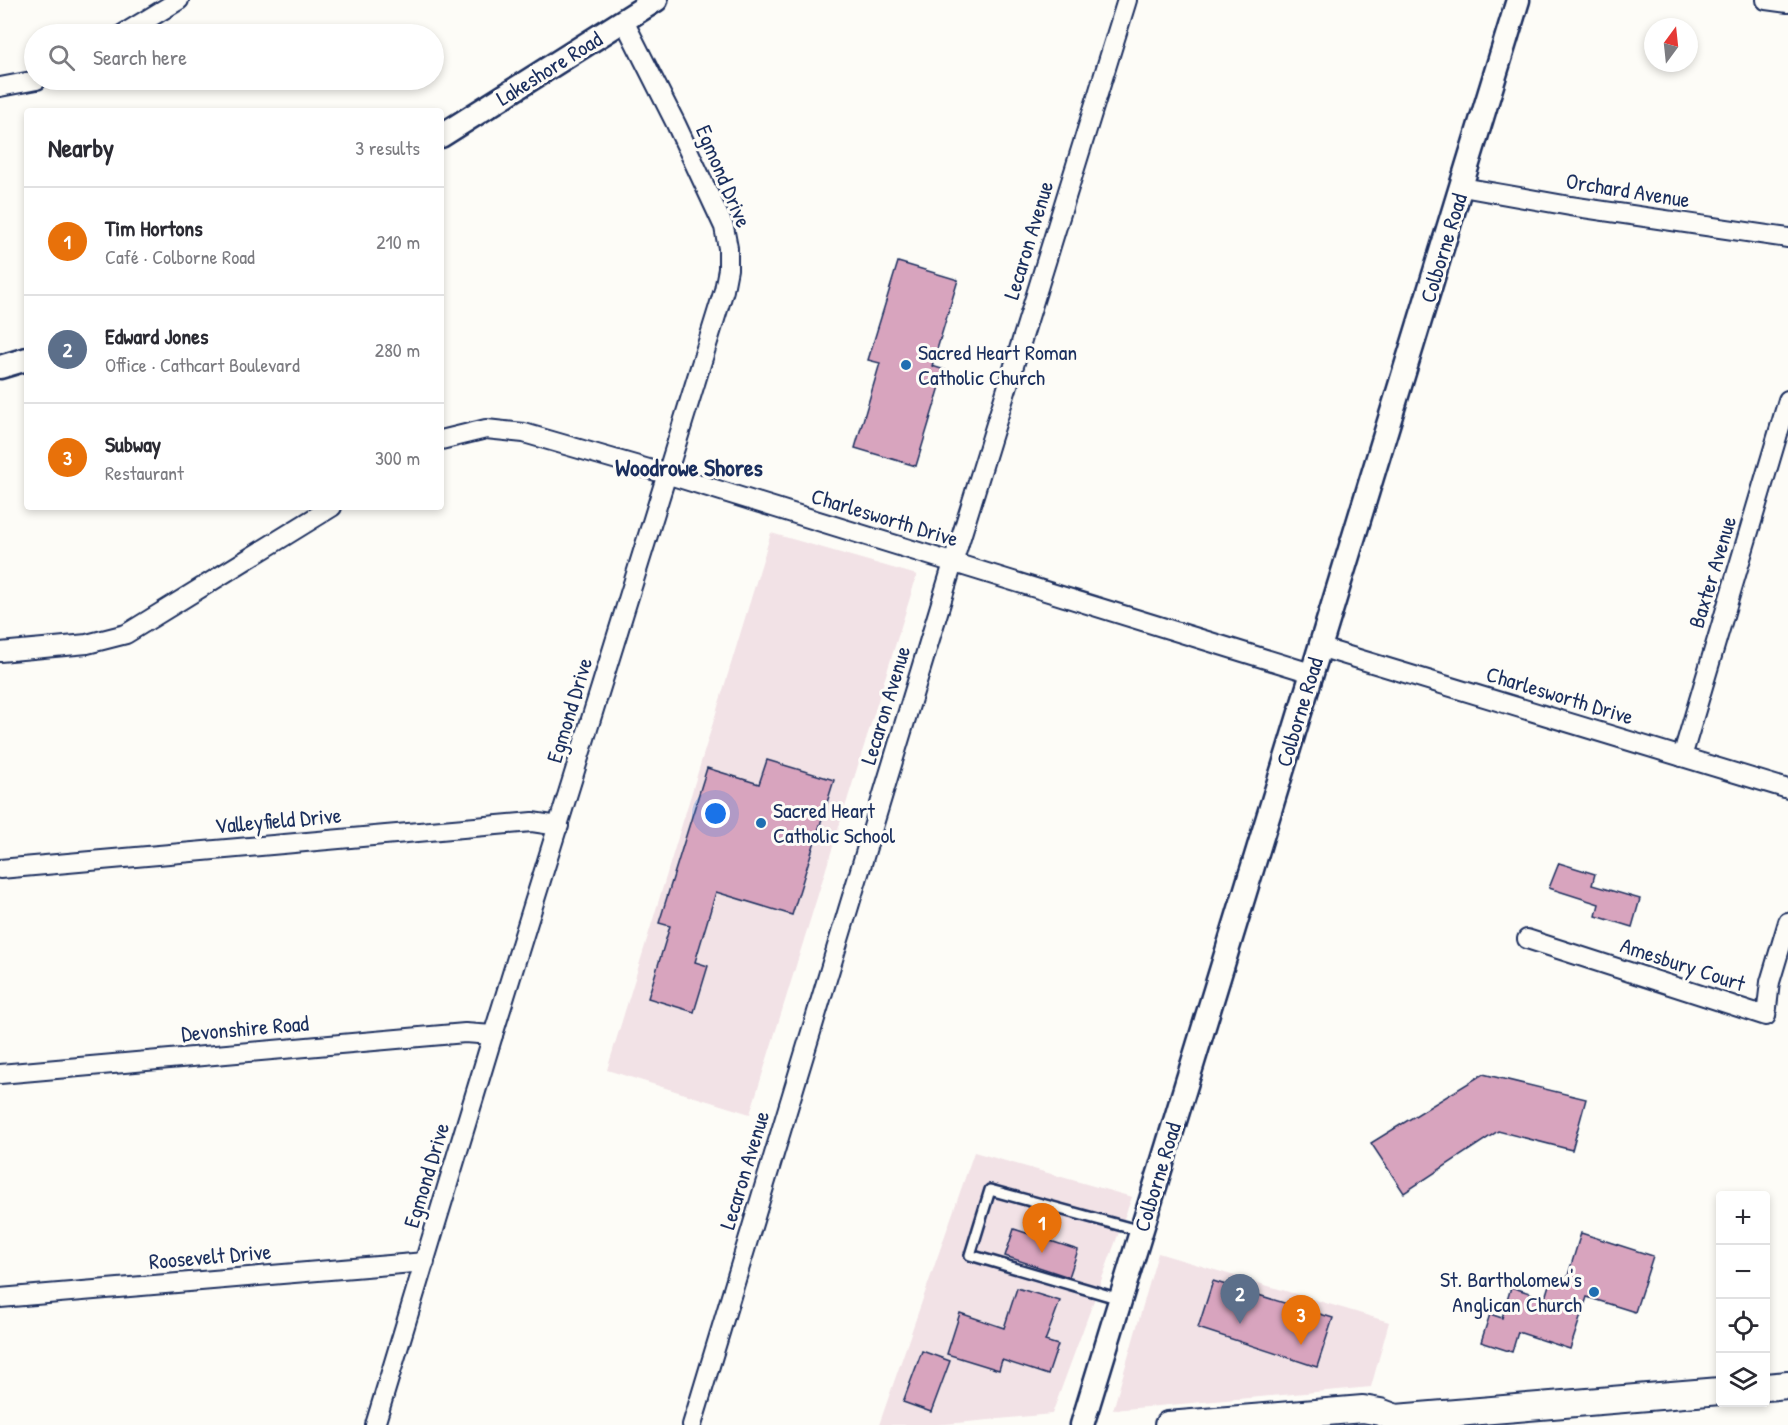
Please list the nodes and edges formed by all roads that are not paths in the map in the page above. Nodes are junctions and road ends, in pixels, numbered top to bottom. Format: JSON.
{"nodes":[{"id":1,"x":179,"y":0,"type":"edge"},
{"id":2,"x":656,"y":0,"type":"edge"},
{"id":3,"x":1127,"y":0,"type":"edge"},
{"id":4,"x":1518,"y":0,"type":"edge"},
{"id":5,"x":1766,"y":0,"type":"edge"},
{"id":6,"x":1788,"y":3,"type":"edge"},
{"id":7,"x":624,"y":21,"type":"junction"},
{"id":8,"x":139,"y":24,"type":"edge"},
{"id":9,"x":24,"y":82,"type":"edge"},
{"id":10,"x":0,"y":87,"type":"edge"},
{"id":11,"x":444,"y":134,"type":"edge"},
{"id":12,"x":1462,"y":187,"type":"junction"},
{"id":13,"x":1788,"y":238,"type":"edge"},
{"id":14,"x":24,"y":359,"type":"edge"},
{"id":15,"x":0,"y":367,"type":"edge"},
{"id":16,"x":1788,"y":400,"type":"edge"},
{"id":17,"x":444,"y":439,"type":"edge"},
{"id":18,"x":666,"y":474,"type":"junction"},
{"id":19,"x":327,"y":510,"type":"edge"},
{"id":20,"x":953,"y":563,"type":"junction"},
{"id":21,"x":1319,"y":647,"type":"junction"},
{"id":22,"x":0,"y":652,"type":"edge"},
{"id":23,"x":1311,"y":673,"type":"junction"},
{"id":24,"x":1682,"y":757,"type":"junction"},
{"id":25,"x":1788,"y":789,"type":"edge"},
{"id":26,"x":559,"y":826,"type":"junction"},
{"id":27,"x":0,"y":869,"type":"edge"},
{"id":28,"x":1788,"y":922,"type":"edge"},
{"id":29,"x":1527,"y":939,"type":"dead end"},
{"id":30,"x":493,"y":1035,"type":"junction"},
{"id":31,"x":0,"y":1074,"type":"edge"},
{"id":32,"x":1141,"y":1231,"type":"junction"},
{"id":33,"x":424,"y":1262,"type":"junction"},
{"id":34,"x":0,"y":1298,"type":"edge"},
{"id":35,"x":1120,"y":1299,"type":"junction"},
{"id":36,"x":1788,"y":1385,"type":"edge"},
{"id":37,"x":1770,"y":1387,"type":"edge"},
{"id":38,"x":1716,"y":1391,"type":"edge"},
{"id":39,"x":1391,"y":1422,"type":"edge"},
{"id":40,"x":375,"y":1425,"type":"edge"},
{"id":41,"x":692,"y":1425,"type":"edge"},
{"id":42,"x":1082,"y":1425,"type":"edge"},
{"id":43,"x":1168,"y":1425,"type":"edge"}],
"edges":[{"from":1,"to":8,"type":"street"},
{"from":2,"to":7,"type":"street","name":"Lakeshore Road"},
{"from":3,"to":20,"type":"street","name":"Lecaron Avenue"},
{"from":4,"to":12,"type":"street","name":"Colborne Road"},
{"from":5,"to":6,"type":"street"},
{"from":7,"to":11,"type":"street","name":"Lakeshore Road"},
{"from":7,"to":18,"type":"street","name":"Egmond Drive"},
{"from":9,"to":10,"type":"street"},
{"from":12,"to":13,"type":"street","name":"Orchard Avenue"},
{"from":12,"to":21,"type":"street","name":"Colborne Road"},
{"from":14,"to":15,"type":"street"},
{"from":16,"to":24,"type":"street","name":"Baxter Avenue"},
{"from":17,"to":18,"type":"street","name":"Charlesworth Drive"},
{"from":18,"to":20,"type":"street","name":"Charlesworth Drive"},
{"from":18,"to":26,"type":"street","name":"Egmond Drive"},
{"from":19,"to":22,"type":"street"},
{"from":20,"to":23,"type":"street","name":"Charlesworth Drive"},
{"from":20,"to":41,"type":"street","name":"Lecaron Avenue"},
{"from":21,"to":23,"type":"street","name":"Colborne Road"},
{"from":21,"to":24,"type":"street","name":"Charlesworth Drive"},
{"from":23,"to":32,"type":"street","name":"Colborne Road"},
{"from":24,"to":25,"type":"street","name":"Charlesworth Drive"},
{"from":26,"to":27,"type":"street","name":"Valleyfield Drive"},
{"from":26,"to":30,"type":"street","name":"Egmond Drive"},
{"from":28,"to":29,"type":"street","name":"Amesbury Court"},
{"from":30,"to":31,"type":"street","name":"Devonshire Road"},
{"from":30,"to":33,"type":"street","name":"Egmond Drive"},
{"from":32,"to":35,"type":"street","name":"Colborne Road"},
{"from":32,"to":35,"type":"lane"},
{"from":33,"to":34,"type":"street","name":"Roosevelt Drive"},
{"from":33,"to":40,"type":"street","name":"Egmond Drive"},
{"from":35,"to":42,"type":"street","name":"Colborne Road"},
{"from":36,"to":37,"type":"main road"},
{"from":38,"to":39,"type":"main road"},
{"from":39,"to":43,"type":"main road"}]}
